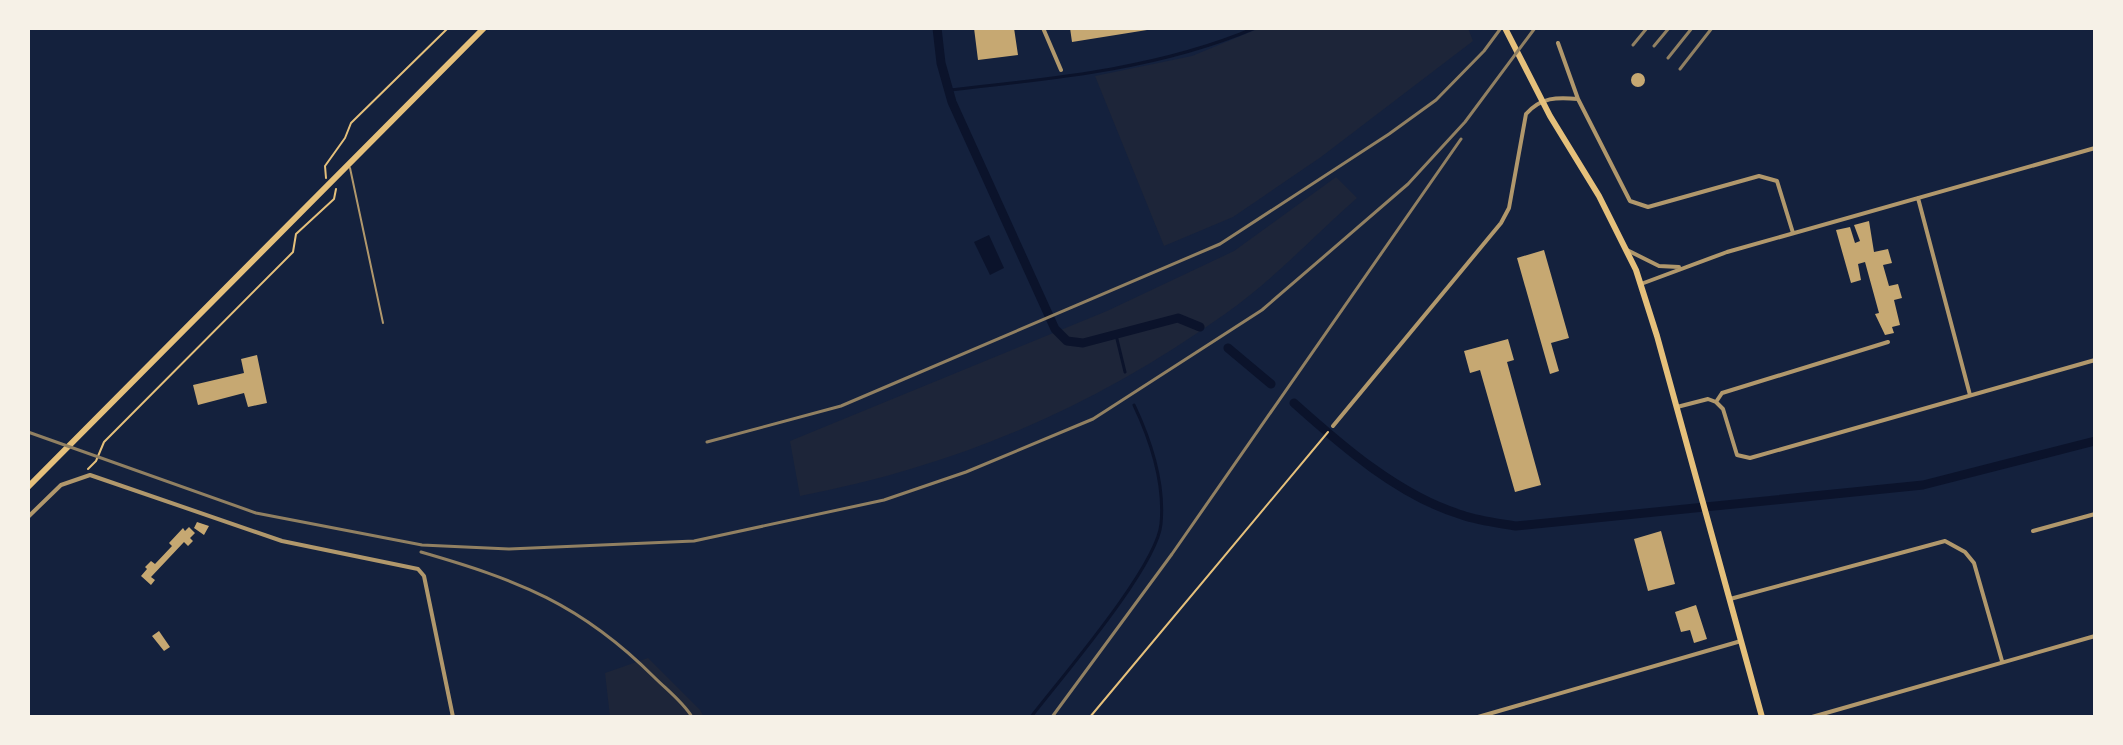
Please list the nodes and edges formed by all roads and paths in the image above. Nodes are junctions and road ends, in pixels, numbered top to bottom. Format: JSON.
{"nodes":[{"id":1,"x":484,"y":28,"type":"edge"},
{"id":2,"x":1043,"y":28,"type":"edge"},
{"id":3,"x":1505,"y":28,"type":"edge"},
{"id":4,"x":1558,"y":43,"type":"dead end"},
{"id":5,"x":1061,"y":70,"type":"dead end"},
{"id":6,"x":1578,"y":99,"type":"junction"},
{"id":7,"x":2095,"y":148,"type":"edge"},
{"id":8,"x":349,"y":163,"type":"junction"},
{"id":9,"x":1918,"y":198,"type":"junction"},
{"id":10,"x":1793,"y":233,"type":"junction"},
{"id":11,"x":1627,"y":250,"type":"junction"},
{"id":12,"x":1681,"y":267,"type":"junction"},
{"id":13,"x":1641,"y":284,"type":"junction"},
{"id":14,"x":383,"y":323,"type":"dead end"},
{"id":15,"x":1888,"y":342,"type":"dead end"},
{"id":16,"x":2095,"y":360,"type":"edge"},
{"id":17,"x":1970,"y":395,"type":"junction"},
{"id":18,"x":1716,"y":402,"type":"junction"},
{"id":19,"x":1677,"y":407,"type":"junction"},
{"id":20,"x":1333,"y":426,"type":"dead end"},
{"id":21,"x":1325,"y":435,"type":"dead end"},
{"id":22,"x":28,"y":487,"type":"edge"},
{"id":23,"x":2095,"y":514,"type":"edge"},
{"id":24,"x":28,"y":517,"type":"edge"},
{"id":25,"x":2033,"y":531,"type":"dead end"},
{"id":26,"x":1730,"y":599,"type":"junction"},
{"id":27,"x":2095,"y":636,"type":"edge"},
{"id":28,"x":1741,"y":641,"type":"junction"},
{"id":29,"x":2002,"y":661,"type":"junction"},
{"id":30,"x":453,"y":717,"type":"edge"},
{"id":31,"x":1090,"y":717,"type":"edge"},
{"id":32,"x":1478,"y":717,"type":"edge"},
{"id":33,"x":1762,"y":717,"type":"edge"},
{"id":34,"x":1812,"y":717,"type":"edge"}],
"edges":[{"from":1,"to":8,"type":"main road"},
{"from":2,"to":5,"type":"street"},
{"from":3,"to":11,"type":"main road"},
{"from":4,"to":6,"type":"street"},
{"from":6,"to":10,"type":"street"},
{"from":6,"to":20,"type":"street"},
{"from":7,"to":9,"type":"street"},
{"from":8,"to":14,"type":"lane"},
{"from":8,"to":22,"type":"main road"},
{"from":9,"to":10,"type":"street"},
{"from":9,"to":17,"type":"street"},
{"from":10,"to":12,"type":"street"},
{"from":11,"to":12,"type":"street"},
{"from":11,"to":13,"type":"main road"},
{"from":12,"to":13,"type":"street"},
{"from":13,"to":19,"type":"main road"},
{"from":15,"to":18,"type":"street"},
{"from":16,"to":17,"type":"street"},
{"from":17,"to":18,"type":"street"},
{"from":18,"to":19,"type":"street"},
{"from":19,"to":26,"type":"main road"},
{"from":21,"to":31,"type":"path"},
{"from":23,"to":25,"type":"street"},
{"from":24,"to":30,"type":"street"},
{"from":26,"to":28,"type":"main road"},
{"from":26,"to":29,"type":"street"},
{"from":27,"to":29,"type":"street"},
{"from":28,"to":32,"type":"street"},
{"from":28,"to":33,"type":"main road"},
{"from":29,"to":34,"type":"street"}]}
